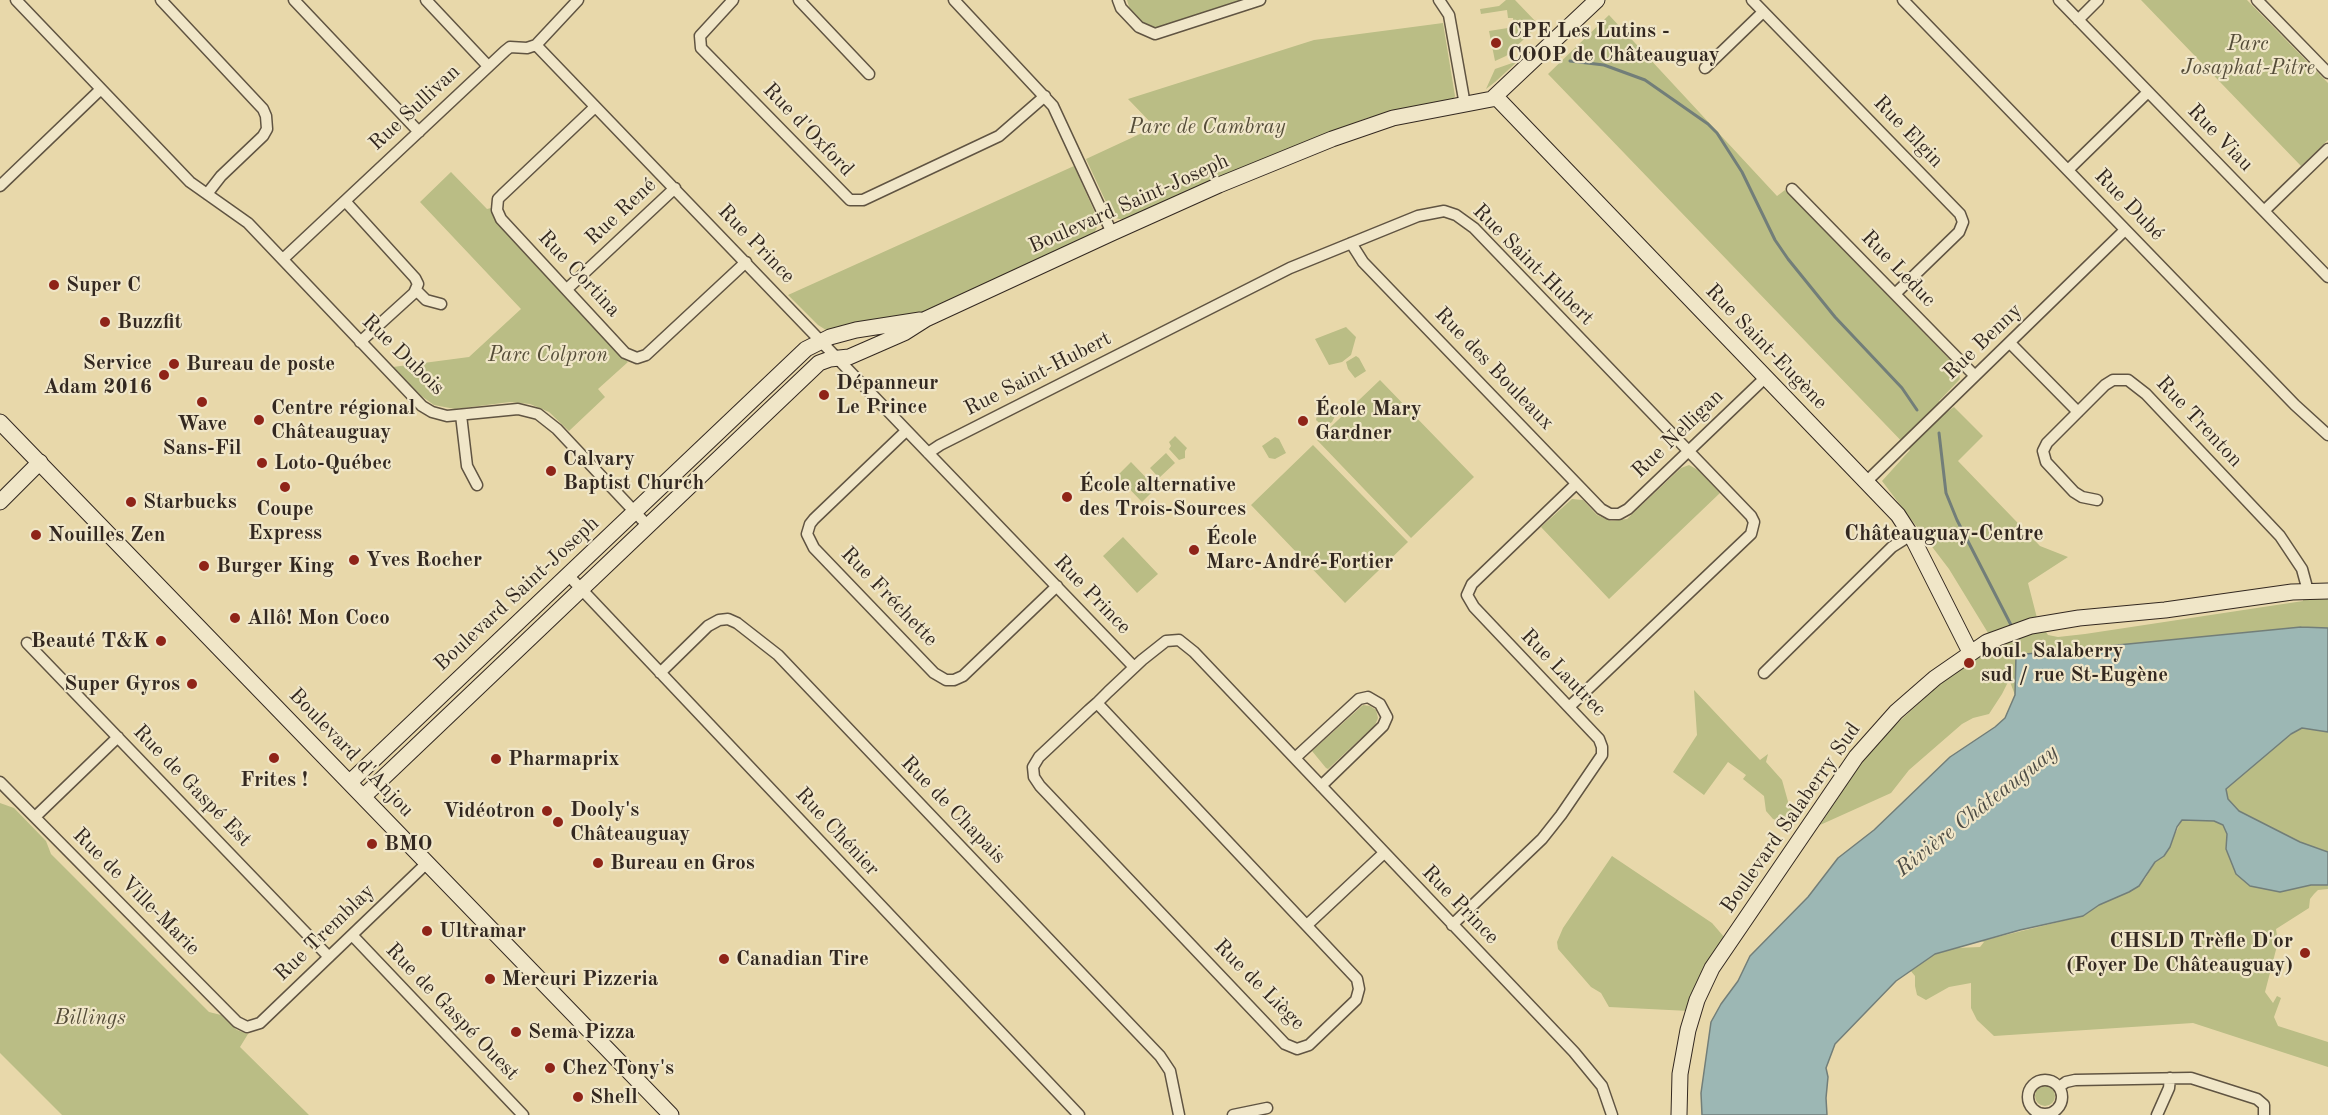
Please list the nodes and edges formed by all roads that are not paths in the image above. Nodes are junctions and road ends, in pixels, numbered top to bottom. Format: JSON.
{"nodes":[{"id":1,"x":16,"y":0,"type":"edge"},
{"id":2,"x":161,"y":0,"type":"edge"},
{"id":3,"x":294,"y":0,"type":"edge"},
{"id":4,"x":426,"y":0,"type":"edge"},
{"id":5,"x":733,"y":0,"type":"edge"},
{"id":6,"x":799,"y":0,"type":"edge"},
{"id":7,"x":954,"y":0,"type":"edge"},
{"id":8,"x":1118,"y":0,"type":"edge"},
{"id":9,"x":1260,"y":0,"type":"edge"},
{"id":10,"x":1440,"y":0,"type":"edge"},
{"id":11,"x":1597,"y":0,"type":"edge"},
{"id":12,"x":1752,"y":0,"type":"edge"},
{"id":13,"x":1903,"y":0,"type":"edge"},
{"id":14,"x":2059,"y":0,"type":"edge"},
{"id":15,"x":2098,"y":0,"type":"edge"},
{"id":16,"x":2257,"y":0,"type":"edge"},
{"id":17,"x":572,"y":2,"type":"edge"},
{"id":18,"x":1763,"y":12,"type":"junction"},
{"id":19,"x":2078,"y":20,"type":"junction"},
{"id":20,"x":536,"y":45,"type":"junction"},
{"id":21,"x":488,"y":66,"type":"junction"},
{"id":22,"x":1705,"y":68,"type":"dead end"},
{"id":23,"x":2328,"y":73,"type":"edge"},
{"id":24,"x":869,"y":74,"type":"dead end"},
{"id":25,"x":101,"y":89,"type":"junction"},
{"id":26,"x":2148,"y":92,"type":"junction"},
{"id":27,"x":1045,"y":96,"type":"junction"},
{"id":28,"x":1496,"y":97,"type":"junction"},
{"id":29,"x":1465,"y":105,"type":"junction"},
{"id":30,"x":595,"y":107,"type":"junction"},
{"id":31,"x":419,"y":132,"type":"junction"},
{"id":32,"x":2328,"y":149,"type":"edge"},
{"id":33,"x":2068,"y":170,"type":"junction"},
{"id":34,"x":0,"y":186,"type":"edge"},
{"id":35,"x":675,"y":188,"type":"junction"},
{"id":36,"x":1792,"y":189,"type":"dead end"},
{"id":37,"x":207,"y":194,"type":"junction"},
{"id":38,"x":345,"y":201,"type":"junction"},
{"id":39,"x":2264,"y":211,"type":"junction"},
{"id":40,"x":2125,"y":230,"type":"junction"},
{"id":41,"x":1112,"y":233,"type":"junction"},
{"id":42,"x":1351,"y":243,"type":"junction"},
{"id":43,"x":283,"y":259,"type":"junction"},
{"id":44,"x":746,"y":262,"type":"junction"},
{"id":45,"x":2328,"y":277,"type":"edge"},
{"id":46,"x":567,"y":289,"type":"junction"},
{"id":47,"x":416,"y":290,"type":"junction"},
{"id":48,"x":1895,"y":294,"type":"junction"},
{"id":49,"x":441,"y":304,"type":"dead end"},
{"id":50,"x":926,"y":319,"type":"junction"},
{"id":51,"x":822,"y":341,"type":"junction"},
{"id":52,"x":360,"y":342,"type":"junction"},
{"id":53,"x":2010,"y":343,"type":"junction"},
{"id":54,"x":837,"y":358,"type":"junction"},
{"id":55,"x":1975,"y":376,"type":"junction"},
{"id":56,"x":1766,"y":377,"type":"junction"},
{"id":57,"x":2078,"y":412,"type":"junction"},
{"id":58,"x":461,"y":415,"type":"junction"},
{"id":59,"x":0,"y":422,"type":"edge"},
{"id":60,"x":906,"y":431,"type":"junction"},
{"id":61,"x":2328,"y":435,"type":"edge"},
{"id":62,"x":1689,"y":451,"type":"junction"},
{"id":63,"x":928,"y":453,"type":"junction"},
{"id":64,"x":40,"y":462,"type":"junction"},
{"id":65,"x":1867,"y":482,"type":"junction"},
{"id":66,"x":1576,"y":484,"type":"junction"},
{"id":67,"x":477,"y":485,"type":"dead end"},
{"id":68,"x":2097,"y":500,"type":"dead end"},
{"id":69,"x":0,"y":502,"type":"edge"},
{"id":70,"x":634,"y":512,"type":"junction"},
{"id":71,"x":1614,"y":514,"type":"joint"},
{"id":72,"x":648,"y":526,"type":"junction"},
{"id":73,"x":1911,"y":535,"type":"junction"},
{"id":74,"x":568,"y":575,"type":"junction"},
{"id":75,"x":1057,"y":586,"type":"junction"},
{"id":76,"x":581,"y":589,"type":"junction"},
{"id":77,"x":2308,"y":591,"type":"junction"},
{"id":78,"x":2328,"y":591,"type":"edge"},
{"id":79,"x":521,"y":620,"type":"junction"},
{"id":80,"x":535,"y":634,"type":"junction"},
{"id":81,"x":27,"y":643,"type":"dead end"},
{"id":82,"x":1970,"y":652,"type":"junction"},
{"id":83,"x":1134,"y":667,"type":"junction"},
{"id":84,"x":660,"y":673,"type":"junction"},
{"id":85,"x":1764,"y":673,"type":"dead end"},
{"id":86,"x":1096,"y":703,"type":"junction"},
{"id":87,"x":1569,"y":707,"type":"junction"},
{"id":88,"x":422,"y":714,"type":"junction"},
{"id":89,"x":435,"y":728,"type":"junction"},
{"id":90,"x":118,"y":737,"type":"junction"},
{"id":91,"x":1295,"y":759,"type":"junction"},
{"id":92,"x":0,"y":782,"type":"edge"},
{"id":93,"x":350,"y":782,"type":"junction"},
{"id":94,"x":1321,"y":786,"type":"junction"},
{"id":95,"x":364,"y":796,"type":"junction"},
{"id":96,"x":35,"y":818,"type":"junction"},
{"id":97,"x":1384,"y":853,"type":"junction"},
{"id":98,"x":428,"y":862,"type":"junction"},
{"id":99,"x":1307,"y":925,"type":"junction"},
{"id":100,"x":1452,"y":925,"type":"junction"},
{"id":101,"x":352,"y":935,"type":"junction"},
{"id":102,"x":329,"y":957,"type":"junction"},
{"id":103,"x":247,"y":1027,"type":"joint"},
{"id":104,"x":2170,"y":1078,"type":"junction"},
{"id":105,"x":2059,"y":1087,"type":"dead end"},
{"id":106,"x":1267,"y":1108,"type":"dead end"},
{"id":107,"x":523,"y":1115,"type":"edge"},
{"id":108,"x":671,"y":1115,"type":"edge"},
{"id":109,"x":1079,"y":1115,"type":"edge"},
{"id":110,"x":1179,"y":1115,"type":"edge"},
{"id":111,"x":1233,"y":1115,"type":"edge"},
{"id":112,"x":1612,"y":1115,"type":"edge"},
{"id":113,"x":1679,"y":1115,"type":"edge"},
{"id":114,"x":2157,"y":1115,"type":"edge"},
{"id":115,"x":2264,"y":1115,"type":"edge"}],
"edges":[{"from":1,"to":25,"type":"street","name":"Rue Dubois"},
{"from":2,"to":37,"type":"street"},
{"from":3,"to":31,"type":"street"},
{"from":4,"to":21,"type":"street"},
{"from":5,"to":27,"type":"street","name":"Rue d'Oxford"},
{"from":6,"to":24,"type":"street"},
{"from":7,"to":27,"type":"street"},
{"from":8,"to":9,"type":"street"},
{"from":10,"to":29,"type":"street"},
{"from":11,"to":28,"type":"street","name":"Boulevard Saint-Joseph"},
{"from":12,"to":18,"type":"street","name":"Rue Elgin"},
{"from":13,"to":33,"type":"street","name":"Rue Dubé"},
{"from":14,"to":19,"type":"street","name":"Rue Viau"},
{"from":15,"to":19,"type":"street"},
{"from":16,"to":23,"type":"street"},
{"from":17,"to":20,"type":"street"},
{"from":18,"to":22,"type":"street"},
{"from":18,"to":48,"type":"street","name":"Rue Elgin"},
{"from":19,"to":26,"type":"street","name":"Rue Viau"},
{"from":20,"to":21,"type":"street","name":"Rue Sullivan"},
{"from":20,"to":30,"type":"street","name":"Rue Prince"},
{"from":21,"to":31,"type":"street","name":"Rue Sullivan"},
{"from":25,"to":34,"type":"street"},
{"from":25,"to":37,"type":"street","name":"Rue Dubois"},
{"from":26,"to":33,"type":"street"},
{"from":26,"to":39,"type":"street","name":"Rue Viau"},
{"from":27,"to":41,"type":"street"},
{"from":28,"to":29,"type":"street","name":"Boulevard Saint-Joseph"},
{"from":28,"to":56,"type":"street","name":"Rue Saint-Eugène"},
{"from":29,"to":41,"type":"street","name":"Boulevard Saint-Joseph"},
{"from":30,"to":35,"type":"street","name":"Rue Prince"},
{"from":30,"to":46,"type":"street","name":"Rue Cortina"},
{"from":31,"to":38,"type":"street","name":"Rue Sullivan"},
{"from":32,"to":39,"type":"street"},
{"from":33,"to":40,"type":"street","name":"Rue Dubé"},
{"from":35,"to":44,"type":"street","name":"Rue Prince"},
{"from":35,"to":46,"type":"street","name":"Rue René"},
{"from":36,"to":48,"type":"street","name":"Rue Leduc"},
{"from":37,"to":43,"type":"street","name":"Rue Dubois"},
{"from":38,"to":43,"type":"street","name":"Rue Sullivan"},
{"from":38,"to":47,"type":"street"},
{"from":39,"to":45,"type":"street","name":"Rue Viau"},
{"from":40,"to":53,"type":"street","name":"Rue Benny"},
{"from":40,"to":61,"type":"street","name":"Rue Dubé"},
{"from":41,"to":50,"type":"street","name":"Boulevard Saint-Joseph"},
{"from":42,"to":62,"type":"street","name":"Rue Saint-Hubert"},
{"from":42,"to":63,"type":"street","name":"Rue Saint-Hubert"},
{"from":42,"to":66,"type":"street","name":"Rue des Bouleaux"},
{"from":43,"to":52,"type":"street","name":"Rue Dubois"},
{"from":44,"to":46,"type":"street","name":"Rue Cortina"},
{"from":44,"to":51,"type":"street","name":"Rue Prince"},
{"from":47,"to":49,"type":"street"},
{"from":47,"to":52,"type":"street"},
{"from":48,"to":55,"type":"street","name":"Rue Leduc"},
{"from":50,"to":51,"type":"street","name":"Boulevard Saint-Joseph"},
{"from":50,"to":54,"type":"street","name":"Boulevard Saint-Joseph"},
{"from":51,"to":54,"type":"street","name":"Rue Prince"},
{"from":51,"to":70,"type":"street","name":"Boulevard Saint-Joseph"},
{"from":52,"to":58,"type":"street","name":"Rue Dubois"},
{"from":53,"to":55,"type":"street","name":"Rue Benny"},
{"from":53,"to":57,"type":"street"},
{"from":54,"to":60,"type":"street","name":"Rue Prince"},
{"from":54,"to":72,"type":"street","name":"Boulevard Saint-Joseph"},
{"from":55,"to":65,"type":"street","name":"Rue Benny"},
{"from":56,"to":62,"type":"street","name":"Rue Nelligan"},
{"from":56,"to":65,"type":"street","name":"Rue Saint-Eugène"},
{"from":57,"to":68,"type":"street","name":"Rue Trenton"},
{"from":57,"to":77,"type":"street","name":"Rue Trenton"},
{"from":58,"to":67,"type":"street"},
{"from":58,"to":70,"type":"street","name":"Rue Dubois"},
{"from":59,"to":64,"type":"street","name":"Boulevard d'Anjou"},
{"from":60,"to":63,"type":"street","name":"Rue Prince"},
{"from":60,"to":75,"type":"street","name":"Rue Fréchette"},
{"from":62,"to":71,"type":"street","name":"Rue Nelligan"},
{"from":62,"to":87,"type":"street","name":"Rue Saint-Hubert"},
{"from":63,"to":75,"type":"street","name":"Rue Prince"},
{"from":64,"to":69,"type":"street"},
{"from":64,"to":93,"type":"street","name":"Boulevard d'Anjou"},
{"from":65,"to":73,"type":"street","name":"Rue Saint-Eugène"},
{"from":66,"to":71,"type":"street","name":"Rue des Bouleaux"},
{"from":66,"to":87,"type":"street","name":"Rue Lautrec"},
{"from":70,"to":72,"type":"street","name":"Rue Dubois"},
{"from":70,"to":74,"type":"street","name":"Boulevard Saint-Joseph"},
{"from":72,"to":76,"type":"street","name":"Boulevard Saint-Joseph"},
{"from":73,"to":82,"type":"street","name":"Rue Saint-Eugène"},
{"from":73,"to":85,"type":"street"},
{"from":74,"to":76,"type":"street","name":"Rue Chénier"},
{"from":74,"to":79,"type":"street","name":"Boulevard Saint-Joseph"},
{"from":75,"to":83,"type":"street","name":"Rue Prince"},
{"from":76,"to":80,"type":"street","name":"Boulevard Saint-Joseph"},
{"from":76,"to":84,"type":"street","name":"Rue Chénier"},
{"from":77,"to":78,"type":"street","name":"Boulevard Salaberry Sud"},
{"from":77,"to":82,"type":"street","name":"Boulevard Salaberry Sud"},
{"from":79,"to":80,"type":"street"},
{"from":79,"to":88,"type":"street","name":"Boulevard Saint-Joseph"},
{"from":80,"to":89,"type":"street","name":"Boulevard Saint-Joseph"},
{"from":81,"to":90,"type":"street","name":"Rue de Gaspé Est"},
{"from":82,"to":113,"type":"street","name":"Boulevard Salaberry Sud"},
{"from":83,"to":86,"type":"street","name":"Rue de Liège"},
{"from":83,"to":91,"type":"street","name":"Rue Prince"},
{"from":84,"to":109,"type":"street","name":"Rue Chénier"},
{"from":84,"to":110,"type":"street","name":"Rue de Chapais"},
{"from":86,"to":99,"type":"street","name":"Rue de Liège"},
{"from":86,"to":99,"type":"street","name":"Rue de Liège"},
{"from":87,"to":100,"type":"street","name":"Rue Lautrec"},
{"from":88,"to":89,"type":"street"},
{"from":88,"to":93,"type":"street","name":"Boulevard Saint-Joseph"},
{"from":89,"to":95,"type":"street","name":"Boulevard Saint-Joseph"},
{"from":90,"to":96,"type":"street"},
{"from":90,"to":102,"type":"street","name":"Rue de Gaspé Est"},
{"from":91,"to":94,"type":"street","name":"Rue Prince"},
{"from":91,"to":94,"type":"street"},
{"from":92,"to":96,"type":"street","name":"Rue de Ville-Marie"},
{"from":93,"to":95,"type":"street","name":"Boulevard d'Anjou"},
{"from":94,"to":97,"type":"street","name":"Rue Prince"},
{"from":95,"to":98,"type":"street","name":"Boulevard d'Anjou"},
{"from":96,"to":103,"type":"street","name":"Rue de Ville-Marie"},
{"from":97,"to":99,"type":"street"},
{"from":97,"to":100,"type":"street","name":"Rue Prince"},
{"from":98,"to":101,"type":"street","name":"Rue Tremblay"},
{"from":98,"to":108,"type":"street","name":"Boulevard d'Anjou"},
{"from":100,"to":112,"type":"street","name":"Rue Prince"},
{"from":101,"to":102,"type":"street","name":"Rue Tremblay"},
{"from":101,"to":107,"type":"street","name":"Rue de Gaspé Ouest"},
{"from":102,"to":103,"type":"street","name":"Rue Tremblay"},
{"from":104,"to":105,"type":"street"},
{"from":104,"to":114,"type":"street"},
{"from":104,"to":115,"type":"street"},
{"from":106,"to":111,"type":"street"}]}
